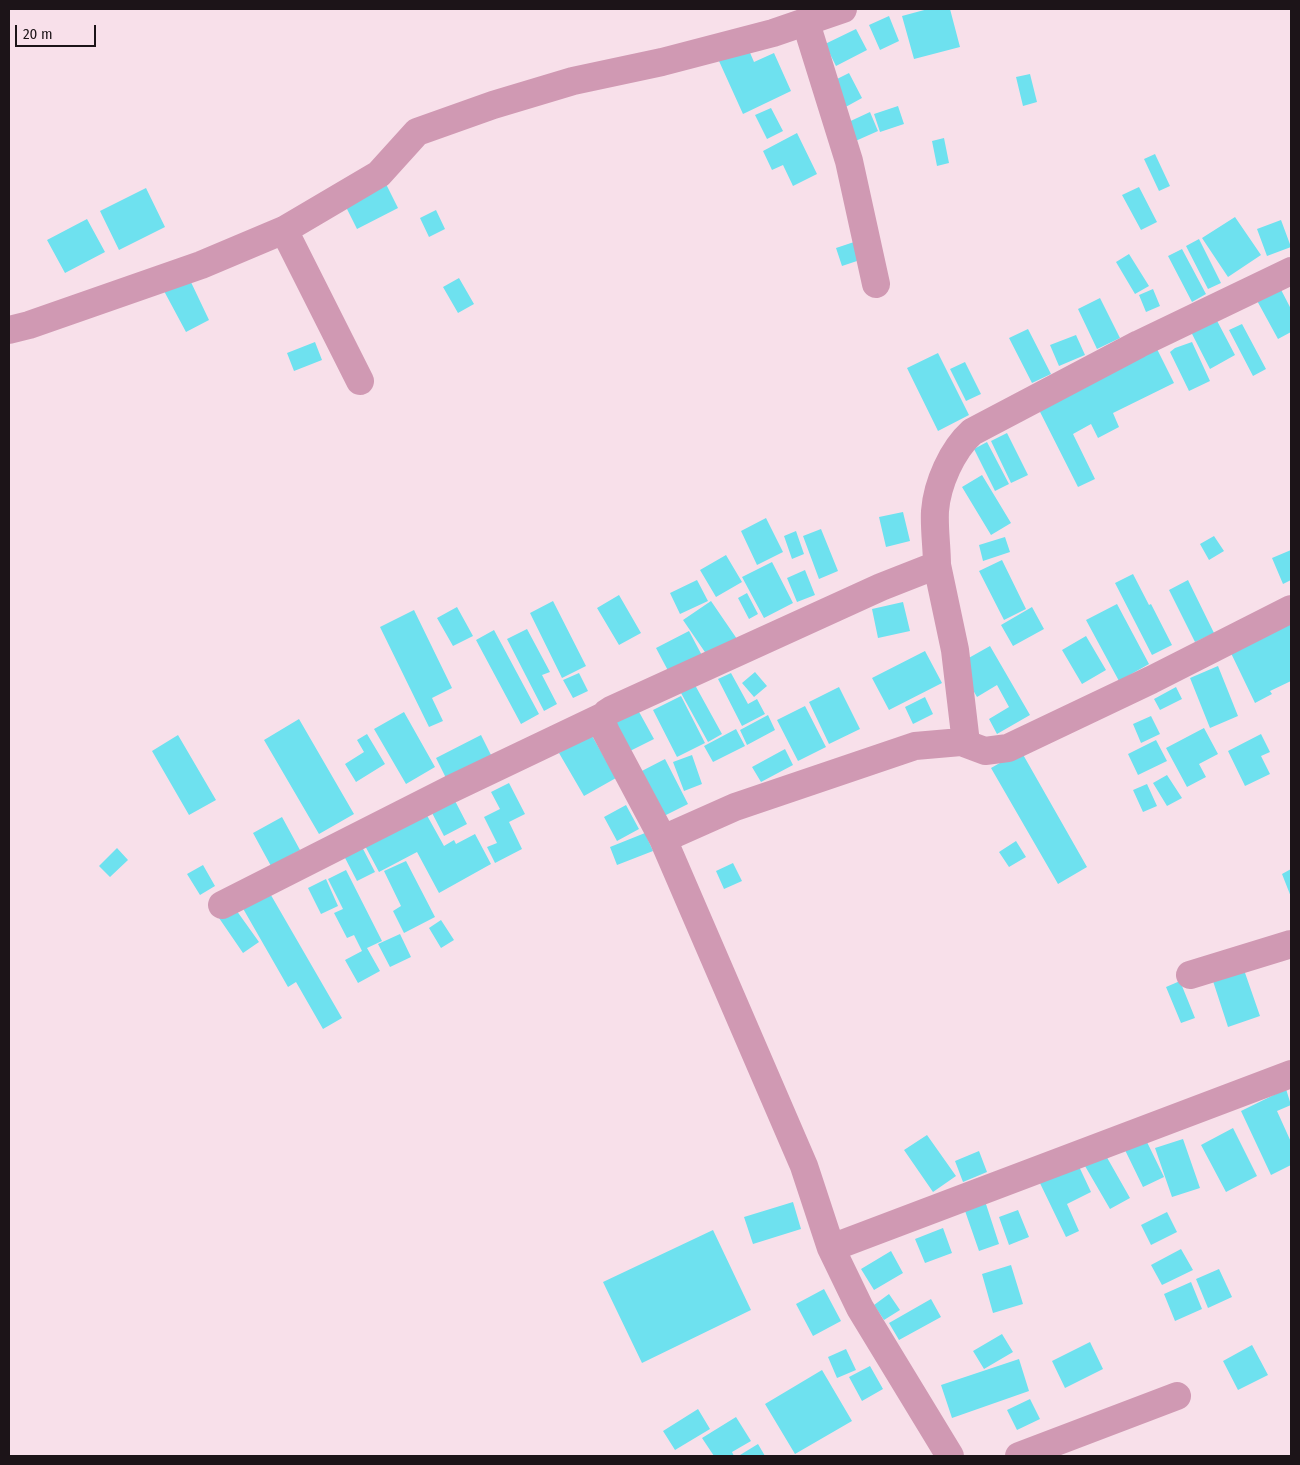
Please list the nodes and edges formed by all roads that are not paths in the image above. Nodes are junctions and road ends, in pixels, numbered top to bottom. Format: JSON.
{"nodes":[{"id":1,"x":843,"y":9,"type":"edge"},
{"id":2,"x":810,"y":17,"type":"edge"},
{"id":3,"x":284,"y":230,"type":"junction"},
{"id":4,"x":1291,"y":271,"type":"edge"},
{"id":5,"x":876,"y":284,"type":"dead end"},
{"id":6,"x":9,"y":330,"type":"edge"},
{"id":7,"x":360,"y":381,"type":"dead end"},
{"id":8,"x":936,"y":565,"type":"junction"},
{"id":9,"x":1291,"y":609,"type":"edge"},
{"id":10,"x":602,"y":717,"type":"junction"},
{"id":11,"x":966,"y":743,"type":"junction"},
{"id":12,"x":663,"y":839,"type":"junction"},
{"id":13,"x":222,"y":905,"type":"dead end"},
{"id":14,"x":1291,"y":944,"type":"edge"},
{"id":15,"x":1190,"y":975,"type":"dead end"},
{"id":16,"x":1291,"y":1074,"type":"edge"},
{"id":17,"x":831,"y":1248,"type":"junction"},
{"id":18,"x":1177,"y":1396,"type":"dead end"},
{"id":19,"x":950,"y":1456,"type":"edge"},
{"id":20,"x":1019,"y":1456,"type":"edge"}],
"edges":[{"from":1,"to":2,"type":"street"},
{"from":2,"to":3,"type":"street"},
{"from":2,"to":5,"type":"street"},
{"from":3,"to":6,"type":"street"},
{"from":3,"to":7,"type":"street"},
{"from":4,"to":8,"type":"street"},
{"from":8,"to":10,"type":"street"},
{"from":8,"to":11,"type":"street"},
{"from":9,"to":11,"type":"street"},
{"from":10,"to":12,"type":"street"},
{"from":10,"to":13,"type":"street"},
{"from":11,"to":12,"type":"street"},
{"from":12,"to":17,"type":"street"},
{"from":14,"to":15,"type":"street"},
{"from":16,"to":17,"type":"street"},
{"from":17,"to":19,"type":"street"},
{"from":18,"to":20,"type":"street"}]}
